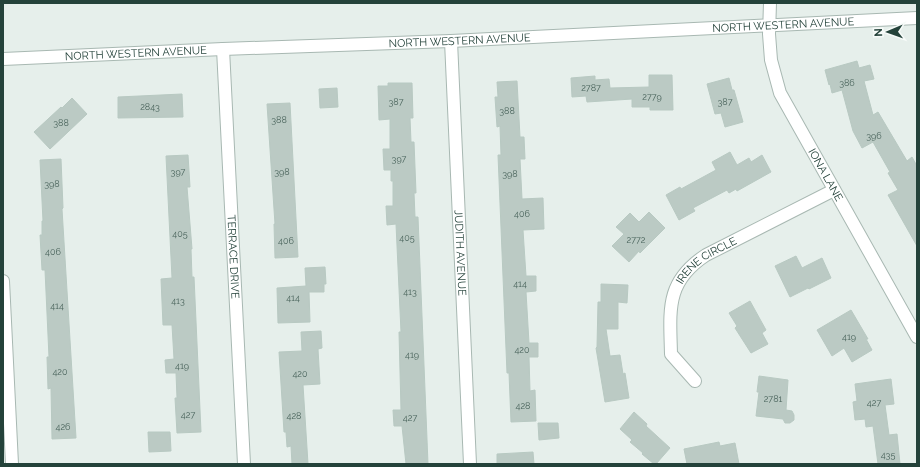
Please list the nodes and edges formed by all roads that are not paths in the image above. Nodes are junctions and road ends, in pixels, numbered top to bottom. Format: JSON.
{"nodes":[{"id":1,"x":770,"y":3,"type":"edge"},
{"id":2,"x":917,"y":18,"type":"edge"},
{"id":3,"x":770,"y":25,"type":"junction"},
{"id":4,"x":451,"y":41,"type":"junction"},
{"id":5,"x":223,"y":49,"type":"junction"},
{"id":6,"x":3,"y":59,"type":"edge"},
{"id":7,"x":834,"y":190,"type":"junction"},
{"id":8,"x":3,"y":281,"type":"edge"},
{"id":9,"x":917,"y":336,"type":"edge"},
{"id":10,"x":695,"y":381,"type":"dead end"},
{"id":11,"x":12,"y":464,"type":"edge"},
{"id":12,"x":244,"y":464,"type":"edge"},
{"id":13,"x":470,"y":464,"type":"edge"}],
"edges":[{"from":1,"to":3,"type":"street","name":"IONA LANE"},
{"from":2,"to":3,"type":"street","name":"NORTH WESTERN AVENUE"},
{"from":3,"to":4,"type":"street","name":"NORTH WESTERN AVENUE"},
{"from":3,"to":7,"type":"street","name":"IONA LANE"},
{"from":4,"to":5,"type":"street","name":"NORTH WESTERN AVENUE"},
{"from":4,"to":13,"type":"street","name":"JUDITH AVENUE"},
{"from":5,"to":6,"type":"street","name":"NORTH WESTERN AVENUE"},
{"from":5,"to":12,"type":"street","name":"TERRACE DRIVE"},
{"from":7,"to":9,"type":"street","name":"IONA LANE"},
{"from":7,"to":10,"type":"street","name":"IRENE CIRCLE"},
{"from":8,"to":11,"type":"street"}]}
